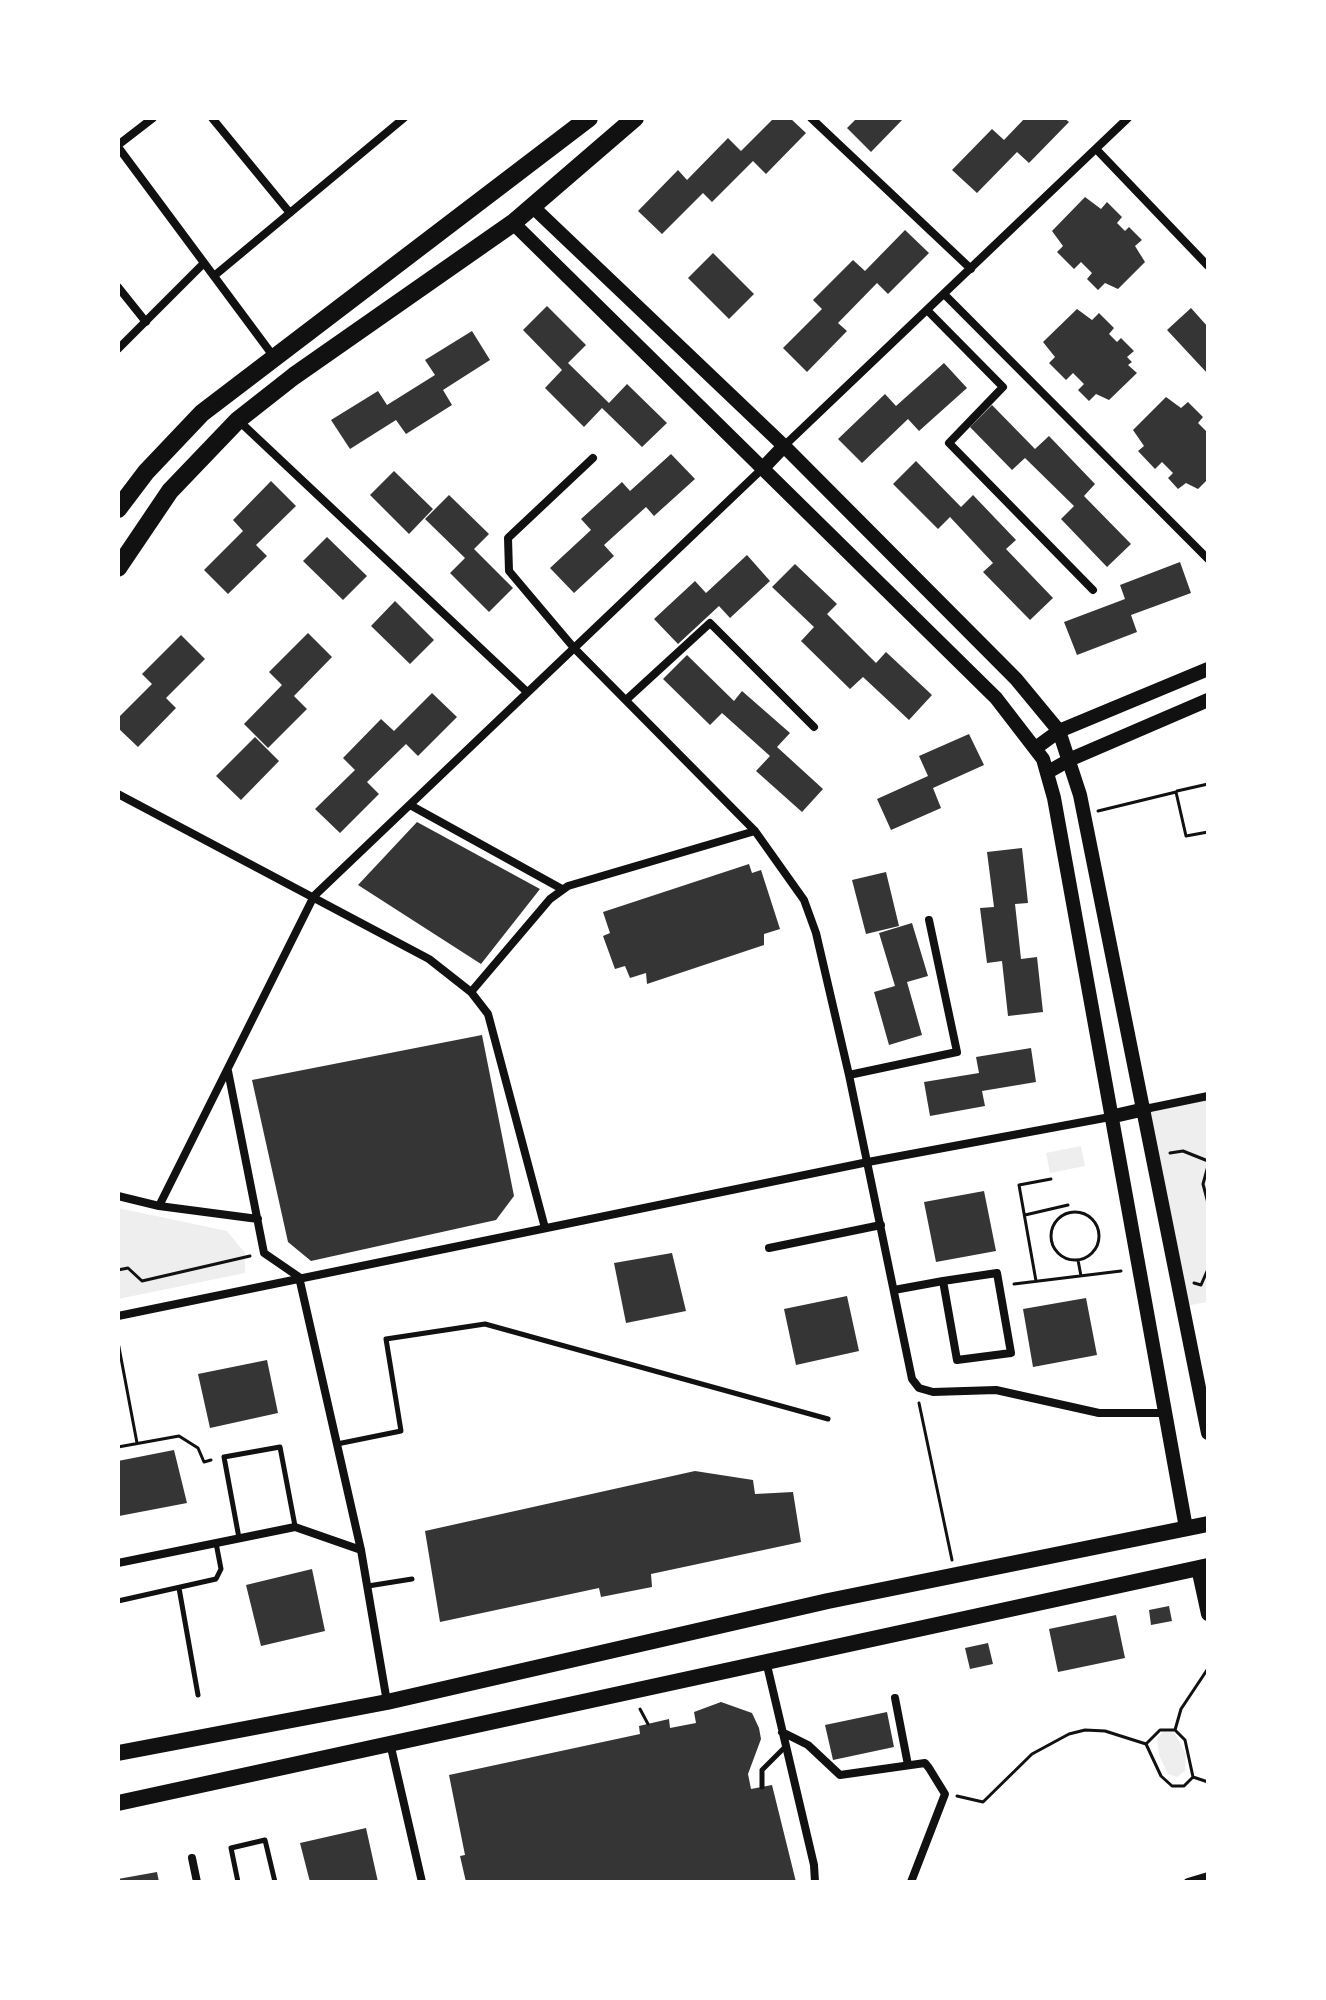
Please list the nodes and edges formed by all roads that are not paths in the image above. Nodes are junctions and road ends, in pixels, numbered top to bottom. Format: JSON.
{"nodes":[{"id":1,"x":153,"y":118,"type":"edge"},
{"id":2,"x":212,"y":118,"type":"edge"},
{"id":3,"x":404,"y":118,"type":"edge"},
{"id":4,"x":589,"y":118,"type":"edge"},
{"id":5,"x":635,"y":118,"type":"edge"},
{"id":6,"x":811,"y":118,"type":"edge"},
{"id":7,"x":1128,"y":118,"type":"edge"},
{"id":8,"x":118,"y":146,"type":"edge"},
{"id":9,"x":1097,"y":150,"type":"junction"},
{"id":10,"x":507,"y":182,"type":"junction"},
{"id":11,"x":487,"y":197,"type":"junction"},
{"id":12,"x":533,"y":207,"type":"junction"},
{"id":13,"x":290,"y":213,"type":"junction"},
{"id":14,"x":513,"y":223,"type":"junction"},
{"id":15,"x":204,"y":263,"type":"junction"},
{"id":16,"x":1208,"y":266,"type":"edge"},
{"id":17,"x":971,"y":269,"type":"junction"},
{"id":18,"x":214,"y":276,"type":"junction"},
{"id":19,"x":118,"y":287,"type":"edge"},
{"id":20,"x":944,"y":294,"type":"junction"},
{"id":21,"x":927,"y":310,"type":"junction"},
{"id":22,"x":146,"y":322,"type":"junction"},
{"id":23,"x":118,"y":349,"type":"edge"},
{"id":24,"x":275,"y":357,"type":"junction"},
{"id":25,"x":238,"y":420,"type":"junction"},
{"id":26,"x":784,"y":446,"type":"junction"},
{"id":27,"x":593,"y":458,"type":"dead end"},
{"id":28,"x":763,"y":468,"type":"junction"},
{"id":29,"x":118,"y":509,"type":"edge"},
{"id":30,"x":1208,"y":559,"type":"edge"},
{"id":31,"x":118,"y":568,"type":"edge"},
{"id":32,"x":1093,"y":590,"type":"dead end"},
{"id":33,"x":574,"y":648,"type":"junction"},
{"id":34,"x":1208,"y":669,"type":"edge"},
{"id":35,"x":527,"y":692,"type":"junction"},
{"id":36,"x":626,"y":700,"type":"junction"},
{"id":37,"x":1208,"y":700,"type":"edge"},
{"id":38,"x":814,"y":727,"type":"dead end"},
{"id":39,"x":1059,"y":731,"type":"junction"},
{"id":40,"x":1037,"y":747,"type":"junction"},
{"id":41,"x":1071,"y":759,"type":"junction"},
{"id":42,"x":1048,"y":772,"type":"junction"},
{"id":43,"x":118,"y":794,"type":"edge"},
{"id":44,"x":410,"y":805,"type":"junction"},
{"id":45,"x":755,"y":831,"type":"junction"},
{"id":46,"x":562,"y":889,"type":"junction"},
{"id":47,"x":314,"y":896,"type":"junction"},
{"id":48,"x":929,"y":920,"type":"dead end"},
{"id":49,"x":471,"y":992,"type":"junction"},
{"id":50,"x":228,"y":1071,"type":"junction"},
{"id":51,"x":849,"y":1075,"type":"junction"},
{"id":52,"x":1208,"y":1096,"type":"edge"},
{"id":53,"x":1145,"y":1109,"type":"junction"},
{"id":54,"x":1110,"y":1117,"type":"junction"},
{"id":55,"x":868,"y":1162,"type":"junction"},
{"id":56,"x":118,"y":1196,"type":"edge"},
{"id":57,"x":159,"y":1206,"type":"junction"},
{"id":58,"x":258,"y":1219,"type":"junction"},
{"id":59,"x":881,"y":1225,"type":"junction"},
{"id":60,"x":545,"y":1228,"type":"junction"},
{"id":61,"x":769,"y":1248,"type":"dead end"},
{"id":62,"x":299,"y":1277,"type":"junction"},
{"id":63,"x":943,"y":1281,"type":"junction"},
{"id":64,"x":894,"y":1290,"type":"junction"},
{"id":65,"x":118,"y":1316,"type":"edge"},
{"id":66,"x":1166,"y":1413,"type":"junction"},
{"id":67,"x":828,"y":1419,"type":"dead end"},
{"id":68,"x":1208,"y":1433,"type":"edge"},
{"id":69,"x":337,"y":1444,"type":"junction"},
{"id":70,"x":1208,"y":1524,"type":"edge"},
{"id":71,"x":295,"y":1527,"type":"junction"},
{"id":72,"x":1186,"y":1528,"type":"junction"},
{"id":73,"x":239,"y":1538,"type":"junction"},
{"id":74,"x":216,"y":1543,"type":"junction"},
{"id":75,"x":361,"y":1550,"type":"junction"},
{"id":76,"x":118,"y":1563,"type":"edge"},
{"id":77,"x":1203,"y":1567,"type":"edge"},
{"id":78,"x":412,"y":1579,"type":"dead end"},
{"id":79,"x":367,"y":1586,"type":"junction"},
{"id":80,"x":179,"y":1588,"type":"junction"},
{"id":81,"x":118,"y":1601,"type":"edge"},
{"id":82,"x":1208,"y":1614,"type":"edge"},
{"id":83,"x":766,"y":1660,"type":"junction"},
{"id":84,"x":198,"y":1695,"type":"dead end"},
{"id":85,"x":895,"y":1698,"type":"dead end"},
{"id":86,"x":387,"y":1702,"type":"junction"},
{"id":87,"x":782,"y":1732,"type":"junction"},
{"id":88,"x":390,"y":1743,"type":"junction"},
{"id":89,"x":786,"y":1746,"type":"junction"},
{"id":90,"x":118,"y":1753,"type":"edge"},
{"id":91,"x":908,"y":1765,"type":"junction"},
{"id":92,"x":762,"y":1787,"type":"dead end"},
{"id":93,"x":118,"y":1803,"type":"edge"},
{"id":94,"x":192,"y":1858,"type":"dead end"},
{"id":95,"x":1208,"y":1876,"type":"edge"},
{"id":96,"x":197,"y":1882,"type":"edge"},
{"id":97,"x":238,"y":1882,"type":"edge"},
{"id":98,"x":275,"y":1882,"type":"edge"},
{"id":99,"x":422,"y":1882,"type":"edge"},
{"id":100,"x":815,"y":1882,"type":"edge"},
{"id":101,"x":911,"y":1882,"type":"edge"},
{"id":102,"x":1188,"y":1882,"type":"edge"}],
"edges":[{"from":1,"to":8,"type":"street"},
{"from":2,"to":13,"type":"street"},
{"from":3,"to":13,"type":"street"},
{"from":4,"to":10,"type":"main road"},
{"from":5,"to":12,"type":"main road"},
{"from":6,"to":17,"type":"street"},
{"from":7,"to":9,"type":"street"},
{"from":8,"to":15,"type":"street"},
{"from":9,"to":16,"type":"street"},
{"from":9,"to":17,"type":"street"},
{"from":10,"to":11,"type":"main road"},
{"from":10,"to":12,"type":"main road"},
{"from":11,"to":14,"type":"main road"},
{"from":11,"to":24,"type":"main road"},
{"from":12,"to":14,"type":"main road"},
{"from":12,"to":26,"type":"street"},
{"from":13,"to":18,"type":"street"},
{"from":14,"to":25,"type":"main road"},
{"from":14,"to":28,"type":"street"},
{"from":15,"to":18,"type":"street"},
{"from":15,"to":22,"type":"street"},
{"from":17,"to":20,"type":"street"},
{"from":18,"to":24,"type":"street"},
{"from":19,"to":22,"type":"street"},
{"from":20,"to":21,"type":"street"},
{"from":20,"to":30,"type":"street"},
{"from":21,"to":26,"type":"street"},
{"from":21,"to":32,"type":"street"},
{"from":22,"to":23,"type":"street"},
{"from":24,"to":29,"type":"main road"},
{"from":25,"to":31,"type":"main road"},
{"from":25,"to":35,"type":"street"},
{"from":26,"to":28,"type":"street"},
{"from":26,"to":39,"type":"street"},
{"from":27,"to":33,"type":"street"},
{"from":28,"to":33,"type":"street"},
{"from":28,"to":40,"type":"street"},
{"from":33,"to":35,"type":"street"},
{"from":33,"to":36,"type":"street"},
{"from":34,"to":39,"type":"street"},
{"from":35,"to":44,"type":"street"},
{"from":36,"to":38,"type":"street"},
{"from":36,"to":45,"type":"street"},
{"from":37,"to":41,"type":"street"},
{"from":39,"to":40,"type":"street"},
{"from":39,"to":41,"type":"street"},
{"from":40,"to":42,"type":"street"},
{"from":41,"to":42,"type":"street"},
{"from":41,"to":53,"type":"street"},
{"from":42,"to":54,"type":"street"},
{"from":43,"to":47,"type":"street"},
{"from":44,"to":46,"type":"street"},
{"from":44,"to":47,"type":"street"},
{"from":45,"to":46,"type":"street"},
{"from":45,"to":51,"type":"street"},
{"from":46,"to":49,"type":"street"},
{"from":47,"to":49,"type":"street"},
{"from":47,"to":50,"type":"street"},
{"from":48,"to":51,"type":"street"},
{"from":49,"to":60,"type":"street"},
{"from":50,"to":57,"type":"street"},
{"from":50,"to":58,"type":"street"},
{"from":51,"to":55,"type":"street"},
{"from":52,"to":53,"type":"street"},
{"from":53,"to":54,"type":"street"},
{"from":53,"to":68,"type":"street"},
{"from":54,"to":55,"type":"street"},
{"from":54,"to":66,"type":"street"},
{"from":55,"to":59,"type":"street"},
{"from":55,"to":60,"type":"street"},
{"from":56,"to":57,"type":"street"},
{"from":57,"to":58,"type":"street"},
{"from":58,"to":62,"type":"street"},
{"from":59,"to":61,"type":"street"},
{"from":59,"to":64,"type":"street"},
{"from":60,"to":62,"type":"street"},
{"from":62,"to":65,"type":"street"},
{"from":62,"to":69,"type":"street"},
{"from":63,"to":63,"type":"street"},
{"from":63,"to":64,"type":"street"},
{"from":64,"to":66,"type":"street"},
{"from":66,"to":72,"type":"street"},
{"from":67,"to":69,"type":"lane"},
{"from":69,"to":75,"type":"street"},
{"from":70,"to":72,"type":"main road"},
{"from":71,"to":73,"type":"street"},
{"from":71,"to":73,"type":"lane"},
{"from":71,"to":75,"type":"street"},
{"from":72,"to":86,"type":"main road"},
{"from":73,"to":74,"type":"street"},
{"from":74,"to":76,"type":"street"},
{"from":74,"to":80,"type":"lane"},
{"from":75,"to":79,"type":"street"},
{"from":77,"to":82,"type":"street"},
{"from":77,"to":83,"type":"main road"},
{"from":78,"to":79,"type":"lane"},
{"from":79,"to":86,"type":"street"},
{"from":80,"to":81,"type":"lane"},
{"from":80,"to":84,"type":"lane"},
{"from":83,"to":87,"type":"street"},
{"from":83,"to":88,"type":"main road"},
{"from":85,"to":91,"type":"street"},
{"from":86,"to":90,"type":"main road"},
{"from":87,"to":89,"type":"street"},
{"from":87,"to":91,"type":"street"},
{"from":88,"to":93,"type":"main road"},
{"from":88,"to":99,"type":"street"},
{"from":89,"to":92,"type":"lane"},
{"from":89,"to":100,"type":"street"},
{"from":91,"to":101,"type":"street"},
{"from":94,"to":96,"type":"street"},
{"from":95,"to":102,"type":"street"},
{"from":97,"to":98,"type":"lane"}]}
